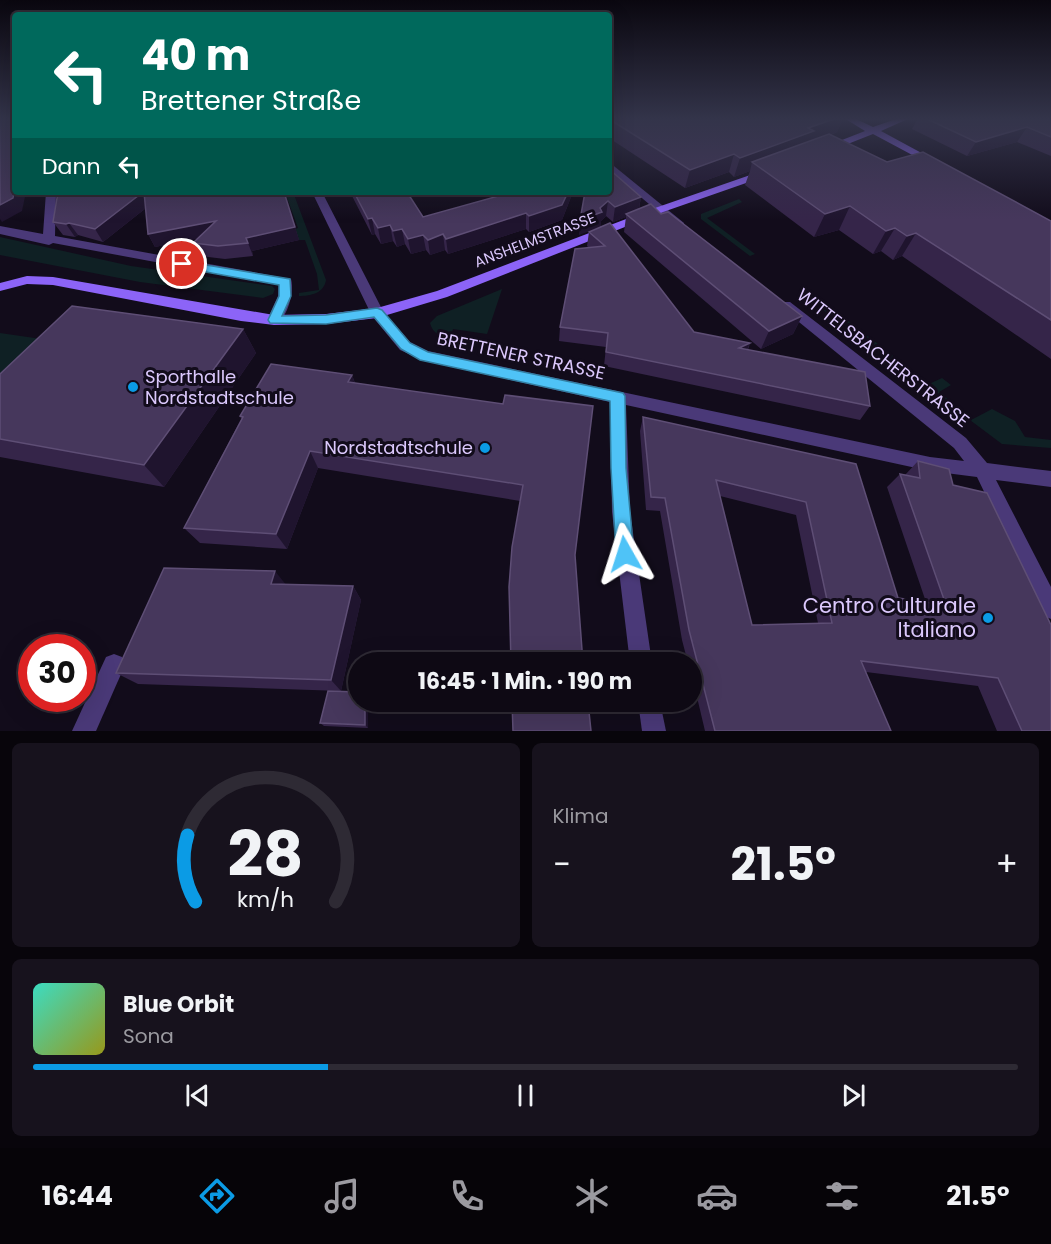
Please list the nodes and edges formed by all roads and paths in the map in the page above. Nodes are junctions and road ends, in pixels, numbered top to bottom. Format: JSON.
{"nodes":[{"id":1,"x":819,"y":152,"type":"edge"},
{"id":2,"x":913,"y":152,"type":"edge"},
{"id":3,"x":812,"y":155,"type":"edge"},
{"id":4,"x":941,"y":167,"type":"edge"},
{"id":5,"x":612,"y":168,"type":"edge"},
{"id":6,"x":770,"y":171,"type":"edge"},
{"id":7,"x":51,"y":195,"type":"edge"},
{"id":8,"x":319,"y":195,"type":"edge"},
{"id":9,"x":659,"y":210,"type":"junction"},
{"id":10,"x":0,"y":231,"type":"edge"},
{"id":11,"x":697,"y":238,"type":"edge"},
{"id":12,"x":49,"y":240,"type":"junction"},
{"id":13,"x":0,"y":273,"type":"edge"},
{"id":14,"x":14,"y":282,"type":"junction"},
{"id":15,"x":0,"y":288,"type":"edge"},
{"id":16,"x":0,"y":292,"type":"edge"},
{"id":17,"x":770,"y":294,"type":"edge"},
{"id":18,"x":377,"y":313,"type":"junction"},
{"id":19,"x":274,"y":320,"type":"junction"},
{"id":20,"x":618,"y":396,"type":"junction"},
{"id":21,"x":984,"y":473,"type":"junction"},
{"id":22,"x":1051,"y":479,"type":"edge"},
{"id":23,"x":1051,"y":609,"type":"edge"},
{"id":24,"x":640,"y":652,"type":"edge"},
{"id":25,"x":114,"y":665,"type":"dead end"},
{"id":26,"x":651,"y":712,"type":"edge"},
{"id":27,"x":84,"y":731,"type":"edge"},
{"id":28,"x":654,"y":731,"type":"edge"}],
"edges":[{"from":1,"to":3,"type":"main road"},
{"from":2,"to":4,"type":"main road"},
{"from":5,"to":9,"type":"street"},
{"from":6,"to":9,"type":"main road","name":"ANSHELMSTRASSE"},
{"from":7,"to":12,"type":"street"},
{"from":8,"to":18,"type":"street","name":"BRETTENER STRASSE"},
{"from":9,"to":11,"type":"street"},
{"from":9,"to":18,"type":"main road","name":"ANSHELMSTRASSE"},
{"from":10,"to":12,"type":"street"},
{"from":12,"to":19,"type":"street"},
{"from":13,"to":14,"type":"main road"},
{"from":14,"to":15,"type":"main road"},
{"from":14,"to":16,"type":"main road"},
{"from":14,"to":19,"type":"main road"},
{"from":17,"to":21,"type":"street","name":"WITTELSBACHERSTRASSE"},
{"from":18,"to":19,"type":"main road"},
{"from":18,"to":20,"type":"street","name":"BRETTENER STRASSE"},
{"from":20,"to":21,"type":"street","name":"BRETTENER STRASSE"},
{"from":20,"to":24,"type":"street"},
{"from":21,"to":22,"type":"street","name":"BRETTENER STRASSE"},
{"from":21,"to":23,"type":"street","name":"WITTELSBACHERSTRASSE"},
{"from":25,"to":27,"type":"street"},
{"from":26,"to":28,"type":"street"}]}
